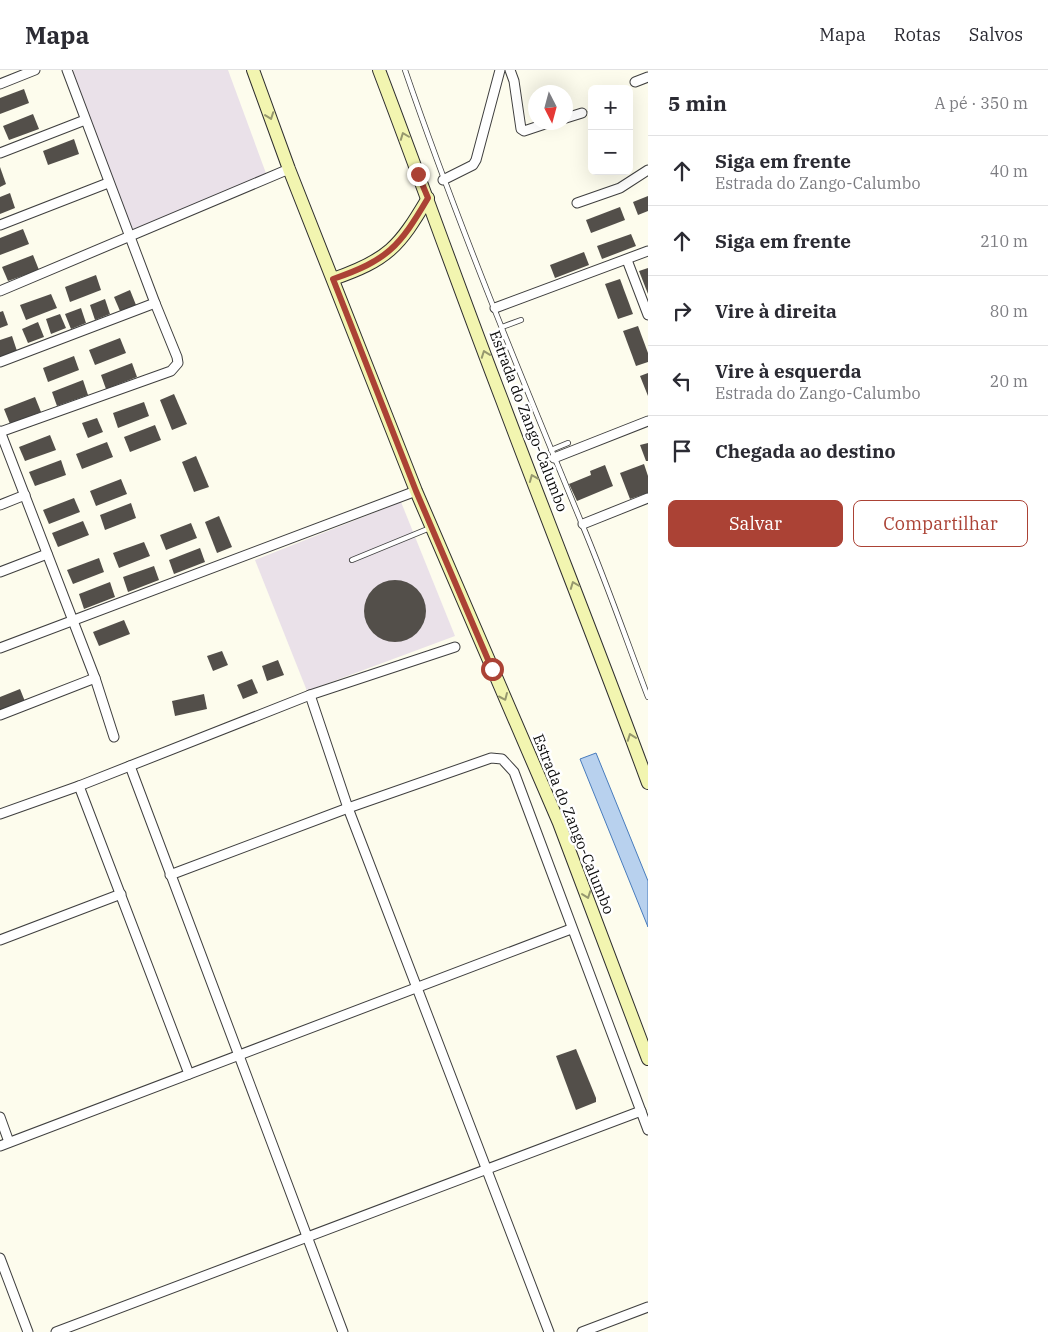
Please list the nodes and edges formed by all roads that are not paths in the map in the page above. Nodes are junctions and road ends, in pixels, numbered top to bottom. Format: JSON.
{"nodes":[{"id":1,"x":35,"y":70,"type":"edge"},
{"id":2,"x":67,"y":70,"type":"edge"},
{"id":3,"x":253,"y":70,"type":"edge"},
{"id":4,"x":379,"y":70,"type":"edge"},
{"id":5,"x":405,"y":70,"type":"edge"},
{"id":6,"x":500,"y":70,"type":"edge"},
{"id":7,"x":510,"y":70,"type":"edge"},
{"id":8,"x":648,"y":77,"type":"edge"},
{"id":9,"x":635,"y":82,"type":"dead end"},
{"id":10,"x":0,"y":84,"type":"edge"},
{"id":11,"x":582,"y":113,"type":"dead end"},
{"id":12,"x":573,"y":116,"type":"edge"},
{"id":13,"x":85,"y":120,"type":"junction"},
{"id":14,"x":528,"y":130,"type":"edge"},
{"id":15,"x":0,"y":153,"type":"edge"},
{"id":16,"x":289,"y":169,"type":"junction"},
{"id":17,"x":648,"y":170,"type":"edge"},
{"id":18,"x":443,"y":180,"type":"junction"},
{"id":19,"x":108,"y":183,"type":"junction"},
{"id":20,"x":428,"y":198,"type":"junction"},
{"id":21,"x":577,"y":203,"type":"dead end"},
{"id":22,"x":0,"y":225,"type":"edge"},
{"id":23,"x":129,"y":238,"type":"junction"},
{"id":24,"x":648,"y":251,"type":"edge"},
{"id":25,"x":627,"y":260,"type":"junction"},
{"id":26,"x":333,"y":279,"type":"junction"},
{"id":27,"x":0,"y":291,"type":"edge"},
{"id":28,"x":155,"y":303,"type":"junction"},
{"id":29,"x":495,"y":308,"type":"junction"},
{"id":30,"x":648,"y":315,"type":"edge"},
{"id":31,"x":521,"y":320,"type":"dead end"},
{"id":32,"x":502,"y":327,"type":"junction"},
{"id":33,"x":0,"y":362,"type":"edge"},
{"id":34,"x":648,"y":421,"type":"edge"},
{"id":35,"x":0,"y":431,"type":"edge"},
{"id":36,"x":568,"y":443,"type":"dead end"},
{"id":37,"x":552,"y":454,"type":"junction"},
{"id":38,"x":416,"y":491,"type":"junction"},
{"id":39,"x":25,"y":495,"type":"junction"},
{"id":40,"x":648,"y":498,"type":"edge"},
{"id":41,"x":0,"y":505,"type":"edge"},
{"id":42,"x":583,"y":524,"type":"junction"},
{"id":43,"x":432,"y":527,"type":"junction"},
{"id":44,"x":47,"y":554,"type":"junction"},
{"id":45,"x":352,"y":560,"type":"dead end"},
{"id":46,"x":0,"y":572,"type":"edge"},
{"id":47,"x":73,"y":621,"type":"junction"},
{"id":48,"x":455,"y":647,"type":"dead end"},
{"id":49,"x":0,"y":648,"type":"edge"},
{"id":50,"x":95,"y":678,"type":"junction"},
{"id":51,"x":310,"y":695,"type":"junction"},
{"id":52,"x":648,"y":697,"type":"edge"},
{"id":53,"x":0,"y":715,"type":"edge"},
{"id":54,"x":114,"y":737,"type":"dead end"},
{"id":55,"x":130,"y":766,"type":"junction"},
{"id":56,"x":647,"y":777,"type":"edge"},
{"id":57,"x":79,"y":786,"type":"junction"},
{"id":58,"x":348,"y":808,"type":"junction"},
{"id":59,"x":0,"y":814,"type":"edge"},
{"id":60,"x":170,"y":875,"type":"junction"},
{"id":61,"x":121,"y":894,"type":"junction"},
{"id":62,"x":572,"y":929,"type":"junction"},
{"id":63,"x":0,"y":940,"type":"edge"},
{"id":64,"x":417,"y":987,"type":"junction"},
{"id":65,"x":238,"y":1055,"type":"junction"},
{"id":66,"x":648,"y":1058,"type":"edge"},
{"id":67,"x":189,"y":1074,"type":"junction"},
{"id":68,"x":641,"y":1111,"type":"junction"},
{"id":69,"x":0,"y":1117,"type":"edge"},
{"id":70,"x":648,"y":1130,"type":"edge"},
{"id":71,"x":10,"y":1142,"type":"junction"},
{"id":72,"x":0,"y":1146,"type":"edge"},
{"id":73,"x":487,"y":1170,"type":"junction"},
{"id":74,"x":308,"y":1237,"type":"junction"},
{"id":75,"x":0,"y":1258,"type":"edge"},
{"id":76,"x":648,"y":1307,"type":"edge"},
{"id":77,"x":28,"y":1332,"type":"edge"},
{"id":78,"x":56,"y":1332,"type":"edge"},
{"id":79,"x":343,"y":1332,"type":"edge"},
{"id":80,"x":549,"y":1332,"type":"edge"},
{"id":81,"x":582,"y":1332,"type":"edge"}],
"edges":[{"from":1,"to":10,"type":"street"},
{"from":2,"to":13,"type":"street"},
{"from":3,"to":16,"type":"main road","name":"Estrada do Zango-Calumbo","one_way":true},
{"from":20,"to":4,"type":"main road","name":"Estrada do Zango-Calumbo","one_way":true},
{"from":5,"to":18,"type":"lane"},
{"from":6,"to":18,"type":"street"},
{"from":7,"to":14,"type":"street"},
{"from":8,"to":9,"type":"street"},
{"from":11,"to":12,"type":"street"},
{"from":13,"to":15,"type":"street"},
{"from":13,"to":19,"type":"street"},
{"from":16,"to":23,"type":"street"},
{"from":16,"to":26,"type":"main road","name":"Estrada do Zango-Calumbo"},
{"from":17,"to":21,"type":"street"},
{"from":18,"to":29,"type":"lane"},
{"from":19,"to":22,"type":"street"},
{"from":19,"to":23,"type":"street"},
{"from":20,"to":26,"type":"main road"},
{"from":56,"to":20,"type":"main road","name":"Estrada do Zango-Calumbo","one_way":true},
{"from":23,"to":27,"type":"street"},
{"from":23,"to":28,"type":"street"},
{"from":24,"to":25,"type":"street"},
{"from":25,"to":29,"type":"street"},
{"from":25,"to":30,"type":"street"},
{"from":26,"to":38,"type":"main road","name":"Estrada do Zango-Calumbo"},
{"from":28,"to":33,"type":"street"},
{"from":28,"to":35,"type":"street"},
{"from":29,"to":32,"type":"lane"},
{"from":31,"to":32,"type":"lane"},
{"from":32,"to":37,"type":"lane"},
{"from":34,"to":37,"type":"street"},
{"from":35,"to":39,"type":"street"},
{"from":36,"to":37,"type":"lane"},
{"from":37,"to":42,"type":"lane"},
{"from":38,"to":43,"type":"main road","name":"Estrada do Zango-Calumbo"},
{"from":38,"to":47,"type":"street"},
{"from":39,"to":41,"type":"street"},
{"from":39,"to":44,"type":"street"},
{"from":40,"to":42,"type":"street"},
{"from":42,"to":52,"type":"lane"},
{"from":43,"to":45,"type":"lane"},
{"from":43,"to":66,"type":"main road","name":"Estrada do Zango-Calumbo","one_way":true},
{"from":44,"to":46,"type":"street"},
{"from":44,"to":47,"type":"street"},
{"from":47,"to":49,"type":"street"},
{"from":47,"to":50,"type":"street"},
{"from":48,"to":51,"type":"street"},
{"from":50,"to":53,"type":"street"},
{"from":50,"to":54,"type":"street"},
{"from":51,"to":55,"type":"street"},
{"from":51,"to":58,"type":"street"},
{"from":55,"to":57,"type":"street"},
{"from":55,"to":60,"type":"street"},
{"from":57,"to":59,"type":"street"},
{"from":57,"to":61,"type":"street"},
{"from":58,"to":60,"type":"street"},
{"from":58,"to":62,"type":"street"},
{"from":58,"to":64,"type":"street"},
{"from":60,"to":65,"type":"street"},
{"from":61,"to":63,"type":"street"},
{"from":61,"to":67,"type":"street"},
{"from":62,"to":64,"type":"street"},
{"from":62,"to":68,"type":"street"},
{"from":64,"to":65,"type":"street"},
{"from":64,"to":73,"type":"street"},
{"from":65,"to":67,"type":"street"},
{"from":65,"to":74,"type":"street"},
{"from":67,"to":71,"type":"street"},
{"from":68,"to":70,"type":"street"},
{"from":68,"to":73,"type":"street"},
{"from":69,"to":71,"type":"street"},
{"from":71,"to":72,"type":"street"},
{"from":73,"to":74,"type":"street"},
{"from":73,"to":80,"type":"street"},
{"from":74,"to":78,"type":"street"},
{"from":74,"to":79,"type":"street"},
{"from":75,"to":77,"type":"street"},
{"from":76,"to":81,"type":"street"}]}
